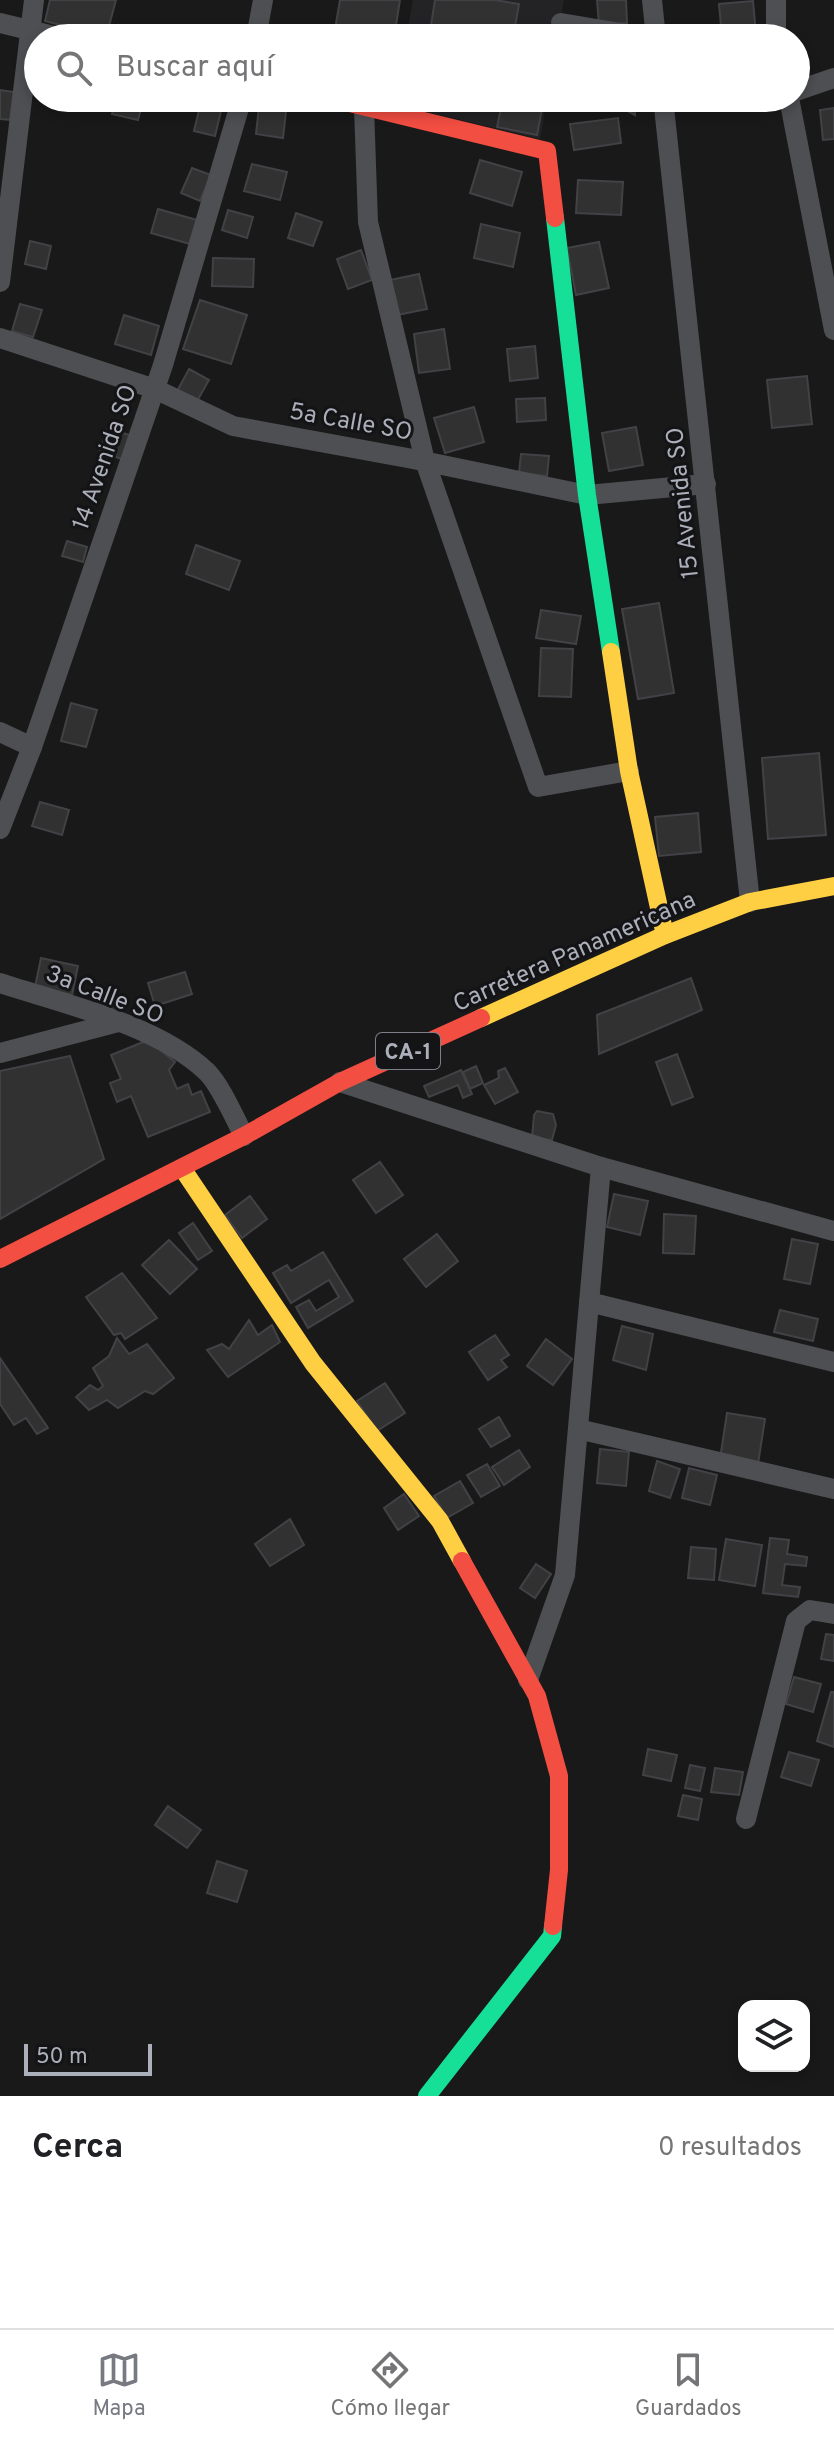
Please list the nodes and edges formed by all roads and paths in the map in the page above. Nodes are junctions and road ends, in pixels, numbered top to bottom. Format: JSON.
{"nodes":[{"id":1,"x":34,"y":0,"type":"edge"},
{"id":2,"x":263,"y":0,"type":"edge"},
{"id":3,"x":652,"y":0,"type":"edge"},
{"id":4,"x":776,"y":0,"type":"edge"},
{"id":5,"x":0,"y":23,"type":"edge"},
{"id":6,"x":561,"y":23,"type":"dead end"},
{"id":7,"x":30,"y":24,"type":"edge"},
{"id":8,"x":259,"y":24,"type":"edge"},
{"id":9,"x":567,"y":24,"type":"edge"},
{"id":10,"x":653,"y":24,"type":"edge"},
{"id":11,"x":776,"y":24,"type":"edge"},
{"id":12,"x":24,"y":30,"type":"edge"},
{"id":13,"x":24,"y":74,"type":"edge"},
{"id":14,"x":834,"y":78,"type":"edge"},
{"id":15,"x":810,"y":86,"type":"edge"},
{"id":16,"x":238,"y":112,"type":"edge"},
{"id":17,"x":364,"y":112,"type":"edge"},
{"id":18,"x":385,"y":112,"type":"edge"},
{"id":19,"x":665,"y":112,"type":"edge"},
{"id":20,"x":792,"y":112,"type":"edge"},
{"id":21,"x":0,"y":282,"type":"edge"},
{"id":22,"x":834,"y":330,"type":"edge"},
{"id":23,"x":0,"y":338,"type":"edge"},
{"id":24,"x":155,"y":389,"type":"junction"},
{"id":25,"x":425,"y":461,"type":"junction"},
{"id":26,"x":706,"y":484,"type":"junction"},
{"id":27,"x":587,"y":495,"type":"junction"},
{"id":28,"x":0,"y":732,"type":"edge"},
{"id":29,"x":32,"y":747,"type":"junction"},
{"id":30,"x":629,"y":771,"type":"junction"},
{"id":31,"x":0,"y":829,"type":"edge"},
{"id":32,"x":834,"y":886,"type":"edge"},
{"id":33,"x":750,"y":902,"type":"junction"},
{"id":34,"x":665,"y":935,"type":"junction"},
{"id":35,"x":0,"y":983,"type":"edge"},
{"id":36,"x":118,"y":1022,"type":"junction"},
{"id":37,"x":0,"y":1053,"type":"edge"},
{"id":38,"x":340,"y":1082,"type":"junction"},
{"id":39,"x":244,"y":1136,"type":"junction"},
{"id":40,"x":601,"y":1167,"type":"junction"},
{"id":41,"x":182,"y":1168,"type":"junction"},
{"id":42,"x":834,"y":1231,"type":"edge"},
{"id":43,"x":0,"y":1259,"type":"edge"},
{"id":44,"x":589,"y":1302,"type":"junction"},
{"id":45,"x":834,"y":1362,"type":"edge"},
{"id":46,"x":578,"y":1429,"type":"junction"},
{"id":47,"x":834,"y":1489,"type":"edge"},
{"id":48,"x":834,"y":1614,"type":"edge"},
{"id":49,"x":528,"y":1680,"type":"junction"},
{"id":50,"x":746,"y":1819,"type":"dead end"},
{"id":51,"x":427,"y":2096,"type":"edge"}],
"edges":[{"from":1,"to":7,"type":"street"},
{"from":2,"to":8,"type":"street"},
{"from":3,"to":10,"type":"street"},
{"from":4,"to":11,"type":"street"},
{"from":5,"to":12,"type":"street"},
{"from":6,"to":9,"type":"street"},
{"from":13,"to":21,"type":"street"},
{"from":14,"to":15,"type":"street"},
{"from":16,"to":24,"type":"street","name":"14 Avenida SO"},
{"from":17,"to":25,"type":"street"},
{"from":18,"to":27,"type":"main road"},
{"from":19,"to":26,"type":"street","name":"15 Avenida SO"},
{"from":20,"to":22,"type":"street"},
{"from":23,"to":24,"type":"street","name":"5a Calle SO"},
{"from":24,"to":25,"type":"street","name":"5a Calle SO"},
{"from":24,"to":29,"type":"street","name":"14 Avenida SO"},
{"from":25,"to":27,"type":"street","name":"5a Calle SO"},
{"from":25,"to":30,"type":"street"},
{"from":26,"to":27,"type":"street","name":"5a Calle SO"},
{"from":26,"to":33,"type":"street","name":"15 Avenida SO"},
{"from":27,"to":30,"type":"main road"},
{"from":28,"to":29,"type":"street"},
{"from":29,"to":31,"type":"street","name":"14 Avenida SO"},
{"from":30,"to":34,"type":"main road"},
{"from":32,"to":33,"type":"main road","name":"Carretera Panamericana","number":"CA-1"},
{"from":33,"to":34,"type":"main road","name":"Carretera Panamericana","number":"CA-1"},
{"from":34,"to":38,"type":"main road","name":"Carretera Panamericana","number":"CA-1"},
{"from":35,"to":36,"type":"street","name":"3a Calle SO"},
{"from":36,"to":37,"type":"street"},
{"from":36,"to":39,"type":"street","name":"3a Calle SO"},
{"from":38,"to":39,"type":"main road","name":"Carretera Panamericana","number":"CA-1"},
{"from":38,"to":40,"type":"street"},
{"from":39,"to":41,"type":"main road","name":"Carretera Panamericana","number":"CA-1"},
{"from":40,"to":42,"type":"street"},
{"from":40,"to":44,"type":"street"},
{"from":41,"to":43,"type":"main road","name":"Carretera Panamericana","number":"CA-1"},
{"from":41,"to":49,"type":"main road"},
{"from":44,"to":45,"type":"street"},
{"from":44,"to":46,"type":"street"},
{"from":46,"to":47,"type":"street"},
{"from":46,"to":49,"type":"street"},
{"from":48,"to":50,"type":"street"},
{"from":49,"to":51,"type":"main road"}]}
